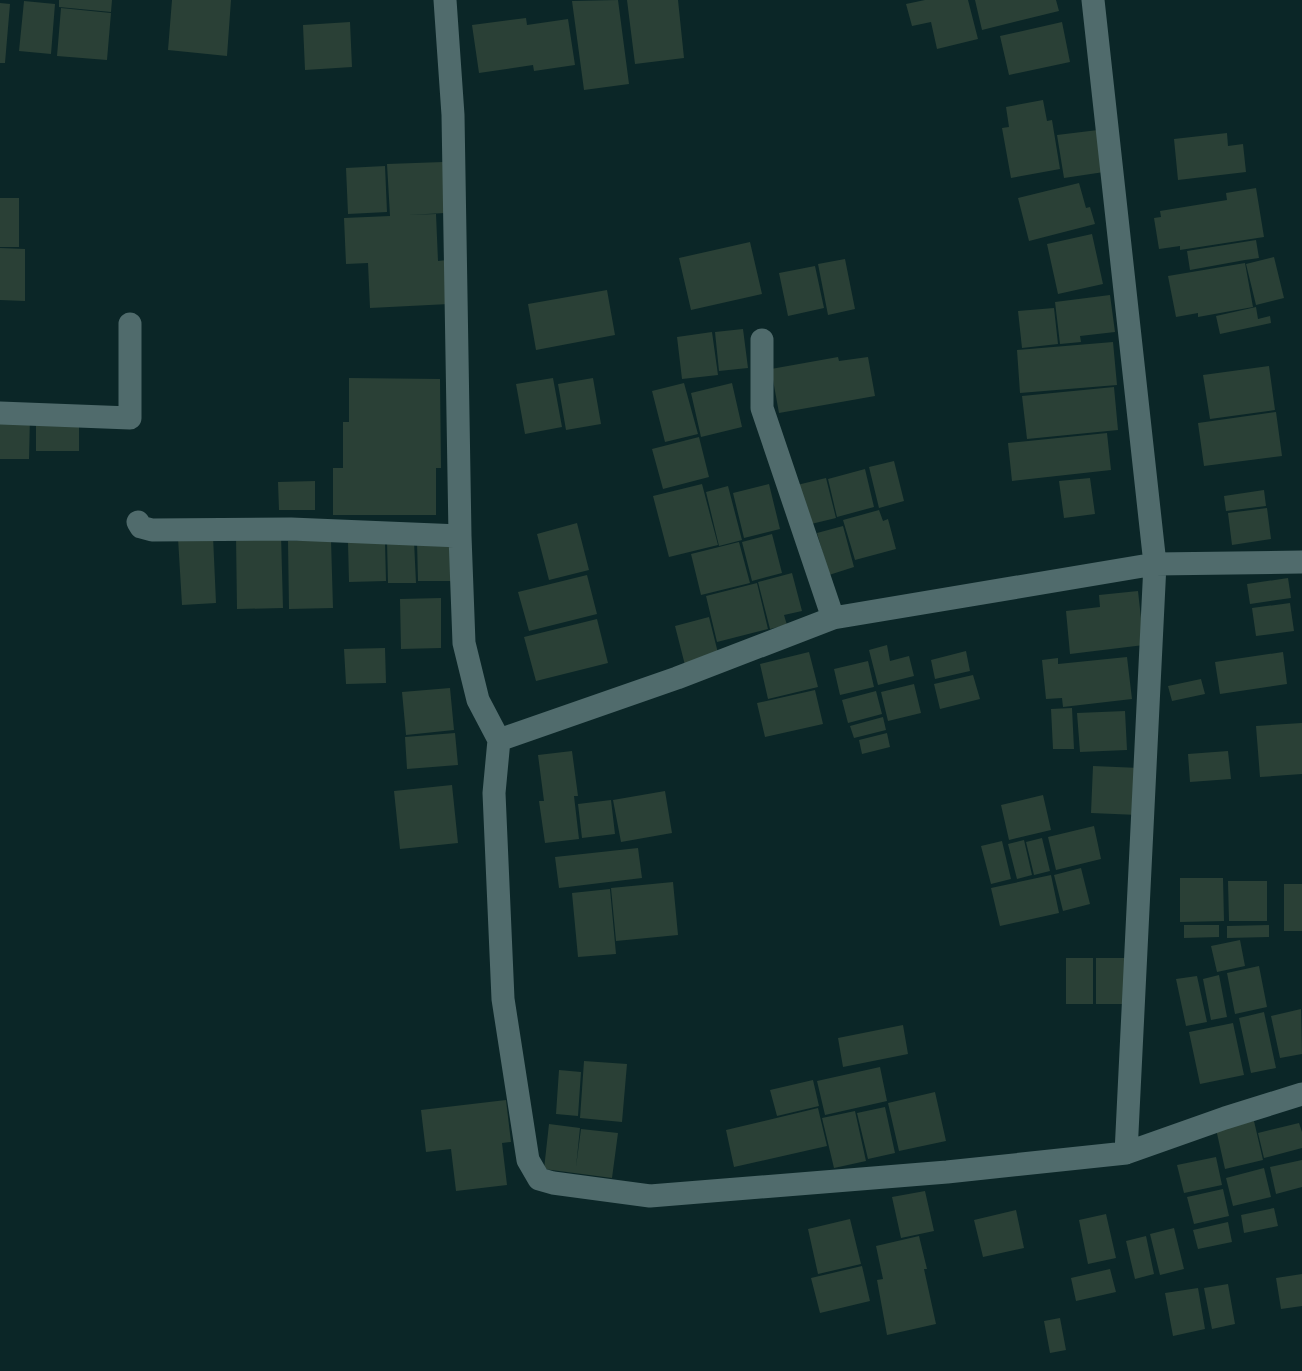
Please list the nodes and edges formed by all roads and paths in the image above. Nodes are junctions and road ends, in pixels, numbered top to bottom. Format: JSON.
{"nodes":[{"id":1,"x":445,"y":0,"type":"edge"},
{"id":2,"x":1093,"y":0,"type":"edge"},
{"id":3,"x":130,"y":324,"type":"dead end"},
{"id":4,"x":762,"y":340,"type":"dead end"},
{"id":5,"x":0,"y":413,"type":"edge"},
{"id":6,"x":138,"y":522,"type":"dead end"},
{"id":7,"x":460,"y":536,"type":"junction"},
{"id":8,"x":1302,"y":562,"type":"edge"},
{"id":9,"x":1156,"y":564,"type":"junction"},
{"id":10,"x":833,"y":618,"type":"junction"},
{"id":11,"x":499,"y":740,"type":"junction"},
{"id":12,"x":1302,"y":1094,"type":"edge"},
{"id":13,"x":1126,"y":1153,"type":"junction"}],
"edges":[{"from":1,"to":7,"type":"street"},
{"from":2,"to":9,"type":"street"},
{"from":3,"to":5,"type":"street"},
{"from":4,"to":10,"type":"street"},
{"from":6,"to":7,"type":"street"},
{"from":7,"to":11,"type":"street"},
{"from":8,"to":9,"type":"street"},
{"from":9,"to":10,"type":"street"},
{"from":9,"to":13,"type":"street"},
{"from":10,"to":11,"type":"street"},
{"from":11,"to":13,"type":"street"},
{"from":12,"to":13,"type":"street"}]}
